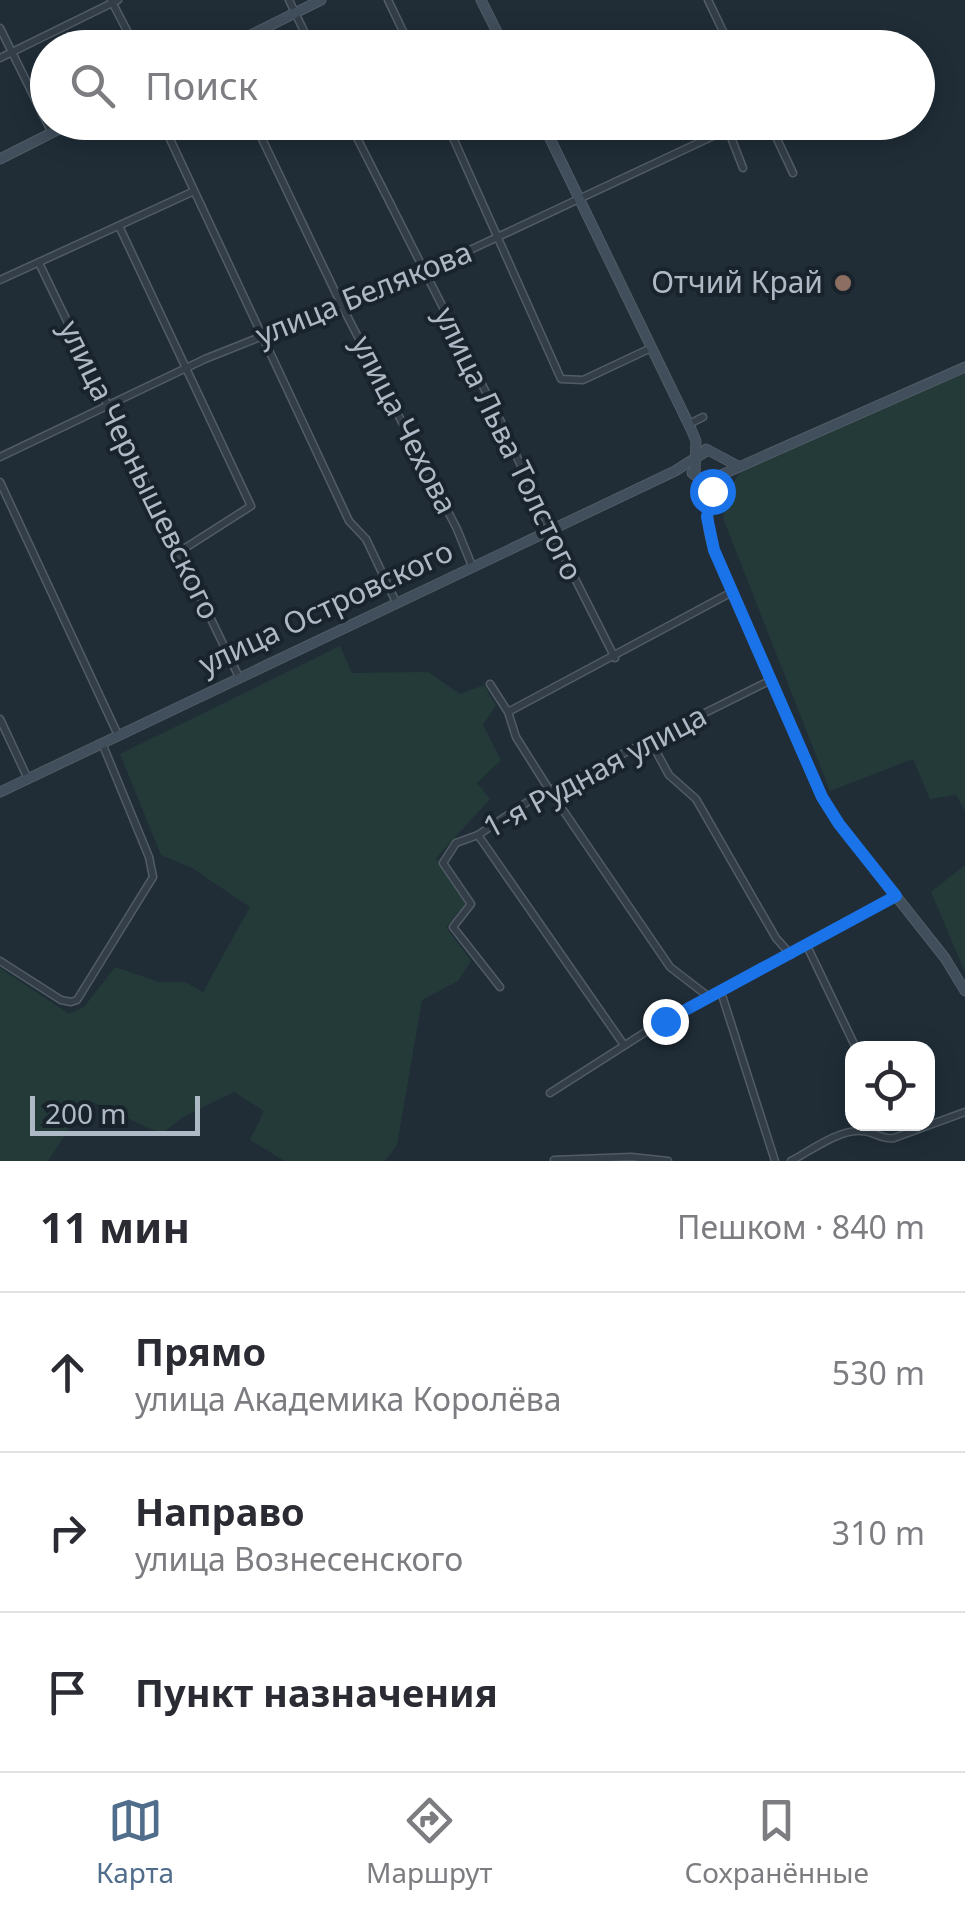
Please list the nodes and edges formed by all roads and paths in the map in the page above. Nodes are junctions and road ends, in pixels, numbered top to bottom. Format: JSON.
{"nodes":[{"id":1,"x":288,"y":0,"type":"edge"},
{"id":2,"x":322,"y":0,"type":"edge"},
{"id":3,"x":388,"y":0,"type":"edge"},
{"id":4,"x":481,"y":0,"type":"edge"},
{"id":5,"x":708,"y":0,"type":"edge"},
{"id":6,"x":114,"y":1,"type":"edge"},
{"id":7,"x":294,"y":14,"type":"junction"},
{"id":8,"x":0,"y":28,"type":"edge"},
{"id":9,"x":56,"y":30,"type":"edge"},
{"id":10,"x":128,"y":30,"type":"edge"},
{"id":11,"x":262,"y":30,"type":"edge"},
{"id":12,"x":302,"y":30,"type":"edge"},
{"id":13,"x":402,"y":30,"type":"edge"},
{"id":14,"x":496,"y":30,"type":"edge"},
{"id":15,"x":722,"y":30,"type":"edge"},
{"id":16,"x":30,"y":43,"type":"edge"},
{"id":17,"x":12,"y":52,"type":"junction"},
{"id":18,"x":0,"y":58,"type":"edge"},
{"id":19,"x":30,"y":88,"type":"edge"},
{"id":20,"x":38,"y":140,"type":"edge"},
{"id":21,"x":170,"y":140,"type":"edge"},
{"id":22,"x":263,"y":140,"type":"edge"},
{"id":23,"x":358,"y":140,"type":"edge"},
{"id":24,"x":454,"y":140,"type":"edge"},
{"id":25,"x":551,"y":140,"type":"edge"},
{"id":26,"x":698,"y":140,"type":"edge"},
{"id":27,"x":732,"y":140,"type":"edge"},
{"id":28,"x":777,"y":140,"type":"edge"},
{"id":29,"x":0,"y":159,"type":"edge"},
{"id":30,"x":743,"y":168,"type":"dead end"},
{"id":31,"x":792,"y":173,"type":"dead end"},
{"id":32,"x":192,"y":192,"type":"junction"},
{"id":33,"x":579,"y":199,"type":"junction"},
{"id":34,"x":120,"y":226,"type":"junction"},
{"id":35,"x":498,"y":238,"type":"junction"},
{"id":36,"x":39,"y":263,"type":"junction"},
{"id":37,"x":423,"y":272,"type":"junction"},
{"id":38,"x":0,"y":280,"type":"edge"},
{"id":39,"x":342,"y":304,"type":"junction"},
{"id":40,"x":260,"y":336,"type":"junction"},
{"id":41,"x":652,"y":348,"type":"junction"},
{"id":42,"x":965,"y":367,"type":"edge"},
{"id":43,"x":184,"y":368,"type":"junction"},
{"id":44,"x":106,"y":406,"type":"junction"},
{"id":45,"x":704,"y":417,"type":"dead end"},
{"id":46,"x":689,"y":424,"type":"junction"},
{"id":47,"x":696,"y":442,"type":"junction"},
{"id":48,"x":708,"y":450,"type":"junction"},
{"id":49,"x":0,"y":458,"type":"edge"},
{"id":50,"x":695,"y":458,"type":"junction"},
{"id":51,"x":723,"y":460,"type":"junction"},
{"id":52,"x":738,"y":466,"type":"junction"},
{"id":53,"x":675,"y":471,"type":"junction"},
{"id":54,"x":698,"y":477,"type":"junction"},
{"id":55,"x":718,"y":478,"type":"junction"},
{"id":56,"x":0,"y":482,"type":"edge"},
{"id":57,"x":708,"y":505,"type":"junction"},
{"id":58,"x":550,"y":530,"type":"junction"},
{"id":59,"x":179,"y":552,"type":"junction"},
{"id":60,"x":472,"y":566,"type":"junction"},
{"id":61,"x":732,"y":592,"type":"junction"},
{"id":62,"x":396,"y":602,"type":"junction"},
{"id":63,"x":615,"y":658,"type":"junction"},
{"id":64,"x":239,"y":677,"type":"junction"},
{"id":65,"x":771,"y":680,"type":"junction"},
{"id":66,"x":490,"y":684,"type":"dead end"},
{"id":67,"x":508,"y":712,"type":"junction"},
{"id":68,"x":0,"y":719,"type":"edge"},
{"id":69,"x":118,"y":735,"type":"junction"},
{"id":70,"x":651,"y":742,"type":"junction"},
{"id":71,"x":102,"y":743,"type":"junction"},
{"id":72,"x":28,"y":779,"type":"junction"},
{"id":73,"x":550,"y":790,"type":"junction"},
{"id":74,"x":0,"y":792,"type":"edge"},
{"id":75,"x":478,"y":835,"type":"junction"},
{"id":76,"x":896,"y":896,"type":"junction"},
{"id":77,"x":807,"y":946,"type":"junction"},
{"id":78,"x":791,"y":955,"type":"junction"},
{"id":79,"x":0,"y":962,"type":"edge"},
{"id":80,"x":500,"y":987,"type":"dead end"},
{"id":81,"x":965,"y":991,"type":"edge"},
{"id":82,"x":721,"y":992,"type":"junction"},
{"id":83,"x":709,"y":997,"type":"junction"},
{"id":84,"x":853,"y":1041,"type":"edge"},
{"id":85,"x":624,"y":1045,"type":"junction"},
{"id":86,"x":550,"y":1093,"type":"dead end"},
{"id":87,"x":965,"y":1112,"type":"edge"},
{"id":88,"x":554,"y":1160,"type":"edge"},
{"id":89,"x":668,"y":1161,"type":"edge"},
{"id":90,"x":775,"y":1161,"type":"edge"},
{"id":91,"x":791,"y":1161,"type":"edge"}],
"edges":[{"from":1,"to":7,"type":"street"},
{"from":2,"to":7,"type":"street"},
{"from":3,"to":13,"type":"street"},
{"from":4,"to":14,"type":"street"},
{"from":5,"to":15,"type":"street"},
{"from":6,"to":9,"type":"street"},
{"from":6,"to":10,"type":"street"},
{"from":7,"to":11,"type":"street"},
{"from":7,"to":12,"type":"street"},
{"from":8,"to":17,"type":"street"},
{"from":16,"to":17,"type":"street"},
{"from":17,"to":18,"type":"street"},
{"from":17,"to":19,"type":"street"},
{"from":20,"to":29,"type":"street"},
{"from":21,"to":32,"type":"street"},
{"from":22,"to":39,"type":"street","name":"улица Чехова"},
{"from":23,"to":37,"type":"street","name":"улица Льва Толстого"},
{"from":24,"to":35,"type":"street"},
{"from":25,"to":33,"type":"street"},
{"from":26,"to":33,"type":"street","name":"улица Белякова"},
{"from":27,"to":30,"type":"street"},
{"from":28,"to":31,"type":"street"},
{"from":32,"to":34,"type":"street"},
{"from":32,"to":40,"type":"street"},
{"from":33,"to":35,"type":"street","name":"улица Белякова"},
{"from":33,"to":41,"type":"street"},
{"from":34,"to":36,"type":"street"},
{"from":34,"to":43,"type":"street"},
{"from":35,"to":37,"type":"street","name":"улица Белякова"},
{"from":35,"to":41,"type":"street"},
{"from":36,"to":38,"type":"street"},
{"from":36,"to":44,"type":"street","name":"улица Чернышевского"},
{"from":37,"to":39,"type":"street","name":"улица Белякова"},
{"from":37,"to":58,"type":"street","name":"улица Льва Толстого"},
{"from":39,"to":40,"type":"street","name":"улица Белякова"},
{"from":39,"to":60,"type":"street","name":"улица Чехова"},
{"from":40,"to":43,"type":"street","name":"улица Белякова"},
{"from":40,"to":62,"type":"street"},
{"from":41,"to":46,"type":"street"},
{"from":42,"to":52,"type":"street"},
{"from":43,"to":44,"type":"street","name":"улица Белякова"},
{"from":43,"to":59,"type":"street"},
{"from":44,"to":49,"type":"street","name":"улица Белякова"},
{"from":44,"to":59,"type":"street","name":"улица Чернышевского"},
{"from":45,"to":46,"type":"street"},
{"from":46,"to":47,"type":"street"},
{"from":47,"to":48,"type":"street"},
{"from":47,"to":50,"type":"street"},
{"from":48,"to":50,"type":"street"},
{"from":48,"to":51,"type":"street"},
{"from":50,"to":53,"type":"street","name":"улица Островского"},
{"from":50,"to":54,"type":"street"},
{"from":51,"to":52,"type":"street"},
{"from":51,"to":55,"type":"street"},
{"from":52,"to":55,"type":"street"},
{"from":53,"to":54,"type":"street"},
{"from":53,"to":58,"type":"street","name":"улица Островского"},
{"from":54,"to":55,"type":"street"},
{"from":54,"to":57,"type":"street"},
{"from":55,"to":57,"type":"street"},
{"from":56,"to":69,"type":"street"},
{"from":57,"to":61,"type":"street"},
{"from":58,"to":60,"type":"street","name":"улица Островского"},
{"from":58,"to":63,"type":"street","name":"улица Льва Толстого"},
{"from":59,"to":64,"type":"street","name":"улица Чернышевского"},
{"from":60,"to":62,"type":"street","name":"улица Островского"},
{"from":61,"to":63,"type":"street"},
{"from":61,"to":65,"type":"street"},
{"from":62,"to":64,"type":"street","name":"улица Островского"},
{"from":63,"to":67,"type":"street"},
{"from":64,"to":69,"type":"street","name":"улица Островского"},
{"from":65,"to":70,"type":"street","name":"1-я Рудная улица"},
{"from":65,"to":76,"type":"street"},
{"from":66,"to":67,"type":"street"},
{"from":67,"to":73,"type":"street"},
{"from":68,"to":72,"type":"street"},
{"from":69,"to":71,"type":"street","name":"улица Островского"},
{"from":70,"to":73,"type":"street","name":"1-я Рудная улица"},
{"from":70,"to":78,"type":"street"},
{"from":71,"to":72,"type":"street","name":"улица Островского"},
{"from":71,"to":79,"type":"street"},
{"from":72,"to":74,"type":"street","name":"улица Островского"},
{"from":73,"to":75,"type":"street","name":"1-я Рудная улица"},
{"from":73,"to":83,"type":"street"},
{"from":75,"to":80,"type":"street","name":"1-я Рудная улица"},
{"from":75,"to":85,"type":"street"},
{"from":76,"to":77,"type":"street"},
{"from":76,"to":81,"type":"street"},
{"from":77,"to":78,"type":"street"},
{"from":77,"to":84,"type":"street"},
{"from":78,"to":82,"type":"street"},
{"from":82,"to":83,"type":"street"},
{"from":82,"to":90,"type":"street"},
{"from":83,"to":85,"type":"street"},
{"from":85,"to":86,"type":"street"},
{"from":87,"to":91,"type":"street"},
{"from":88,"to":89,"type":"street"}]}
